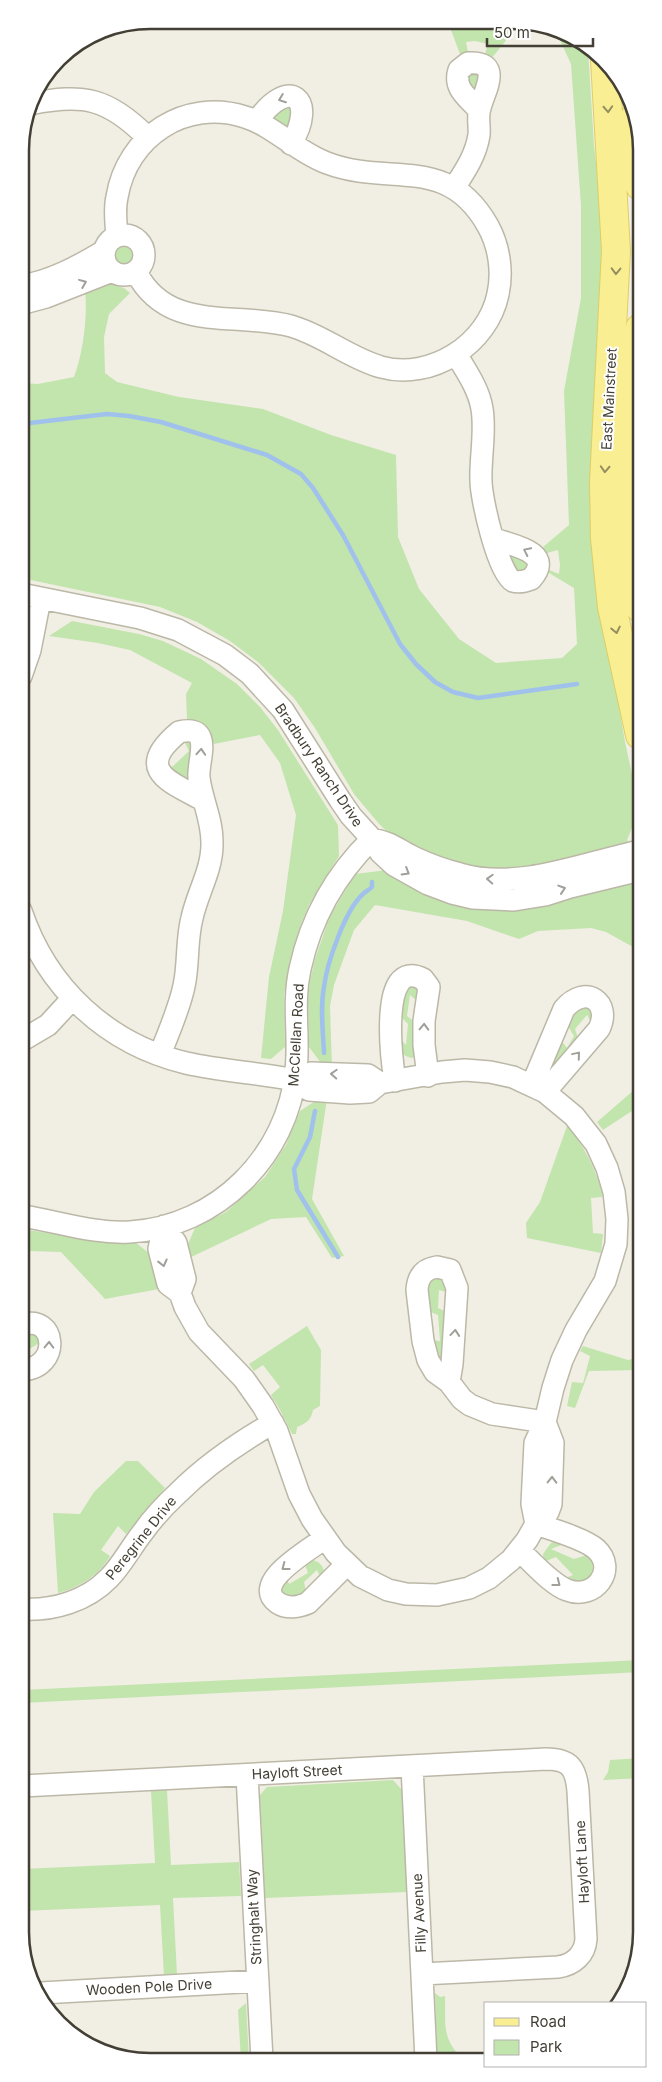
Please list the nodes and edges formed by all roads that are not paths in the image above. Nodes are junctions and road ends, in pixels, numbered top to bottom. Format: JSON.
{"nodes":[{"id":1,"x":606,"y":73,"type":"edge"},
{"id":2,"x":38,"y":103,"type":"edge"},
{"id":3,"x":479,"y":110,"type":"dead end"},
{"id":4,"x":257,"y":121,"type":"junction"},
{"id":5,"x":147,"y":137,"type":"junction"},
{"id":6,"x":291,"y":144,"type":"junction"},
{"id":7,"x":454,"y":188,"type":"junction"},
{"id":8,"x":111,"y":244,"type":"junction"},
{"id":9,"x":112,"y":271,"type":"junction"},
{"id":10,"x":136,"y":272,"type":"junction"},
{"id":11,"x":36,"y":288,"type":"edge"},
{"id":12,"x":456,"y":354,"type":"junction"},
{"id":13,"x":633,"y":452,"type":"edge"},
{"id":14,"x":633,"y":537,"type":"edge"},
{"id":15,"x":494,"y":539,"type":"dead end"},
{"id":16,"x":30,"y":596,"type":"edge"},
{"id":17,"x":29,"y":651,"type":"edge"},
{"id":18,"x":633,"y":703,"type":"edge"},
{"id":19,"x":203,"y":800,"type":"dead end"},
{"id":20,"x":372,"y":839,"type":"junction"},
{"id":21,"x":633,"y":853,"type":"edge"},
{"id":22,"x":633,"y":872,"type":"edge"},
{"id":23,"x":29,"y":929,"type":"edge"},
{"id":24,"x":72,"y":1000,"type":"junction"},
{"id":25,"x":29,"y":1036,"type":"edge"},
{"id":26,"x":160,"y":1055,"type":"junction"},
{"id":27,"x":428,"y":1076,"type":"junction"},
{"id":28,"x":295,"y":1080,"type":"junction"},
{"id":29,"x":387,"y":1082,"type":"junction"},
{"id":30,"x":29,"y":1217,"type":"edge"},
{"id":31,"x":164,"y":1226,"type":"junction"},
{"id":32,"x":29,"y":1324,"type":"edge"},
{"id":33,"x":29,"y":1370,"type":"edge"},
{"id":34,"x":449,"y":1382,"type":"dead end"},
{"id":35,"x":545,"y":1422,"type":"junction"},
{"id":36,"x":273,"y":1423,"type":"junction"},
{"id":37,"x":536,"y":1524,"type":"junction"},
{"id":38,"x":324,"y":1538,"type":"junction"},
{"id":39,"x":520,"y":1551,"type":"junction"},
{"id":40,"x":347,"y":1564,"type":"junction"},
{"id":41,"x":29,"y":1609,"type":"edge"},
{"id":42,"x":576,"y":1760,"type":"joint"},
{"id":43,"x":412,"y":1766,"type":"junction"},
{"id":44,"x":247,"y":1775,"type":"junction"},
{"id":45,"x":29,"y":1786,"type":"edge"},
{"id":46,"x":422,"y":1974,"type":"junction"},
{"id":47,"x":258,"y":1981,"type":"junction"},
{"id":48,"x":45,"y":1993,"type":"edge"},
{"id":49,"x":262,"y":2053,"type":"edge"},
{"id":50,"x":426,"y":2053,"type":"edge"}],
"edges":[{"from":1,"to":18,"type":"main road","name":"East Mainstreet","one_way":true},
{"from":2,"to":5,"type":"street"},
{"from":3,"to":7,"type":"street"},
{"from":4,"to":5,"type":"street"},
{"from":4,"to":6,"type":"street"},
{"from":6,"to":4,"type":"street","one_way":true},
{"from":5,"to":8,"type":"street"},
{"from":6,"to":7,"type":"street"},
{"from":7,"to":12,"type":"street"},
{"from":8,"to":9,"type":"street"},
{"from":8,"to":10,"type":"street"},
{"from":8,"to":11,"type":"street"},
{"from":9,"to":10,"type":"street"},
{"from":11,"to":9,"type":"street","one_way":true},
{"from":10,"to":12,"type":"street"},
{"from":12,"to":15,"type":"street"},
{"from":13,"to":14,"type":"main road","name":"East Mainstreet"},
{"from":16,"to":17,"type":"street"},
{"from":16,"to":20,"type":"street","name":"Bradbury Ranch Drive"},
{"from":19,"to":26,"type":"street"},
{"from":21,"to":20,"type":"street","name":"Bradbury Ranch Drive","one_way":true},
{"from":20,"to":22,"type":"street","name":"Bradbury Ranch Drive","one_way":true},
{"from":20,"to":28,"type":"street","name":"McClellan Road"},
{"from":23,"to":24,"type":"street"},
{"from":24,"to":25,"type":"street"},
{"from":24,"to":26,"type":"street"},
{"from":26,"to":28,"type":"street"},
{"from":27,"to":29,"type":"street"},
{"from":27,"to":29,"type":"street","one_way":true},
{"from":27,"to":35,"type":"street"},
{"from":28,"to":29,"type":"street"},
{"from":28,"to":31,"type":"street","name":"McClellan Road"},
{"from":30,"to":31,"type":"street","name":"McClellan Road"},
{"from":31,"to":36,"type":"street"},
{"from":33,"to":32,"type":"street","one_way":true},
{"from":34,"to":35,"type":"street"},
{"from":35,"to":37,"type":"street"},
{"from":36,"to":38,"type":"street"},
{"from":36,"to":41,"type":"street","name":"Peregrine Drive"},
{"from":37,"to":39,"type":"street"},
{"from":39,"to":37,"type":"street","one_way":true},
{"from":38,"to":40,"type":"street"},
{"from":38,"to":40,"type":"street","one_way":true},
{"from":39,"to":40,"type":"street"},
{"from":42,"to":43,"type":"street","name":"Hayloft Street"},
{"from":42,"to":46,"type":"street","name":"Hayloft Lane"},
{"from":43,"to":44,"type":"street","name":"Hayloft Street"},
{"from":43,"to":46,"type":"street","name":"Filly Avenue"},
{"from":44,"to":45,"type":"street","name":"Hayloft Street"},
{"from":44,"to":47,"type":"street","name":"Stringhalt Way"},
{"from":46,"to":50,"type":"street","name":"Filly Avenue"},
{"from":47,"to":48,"type":"street","name":"Wooden Pole Drive"},
{"from":47,"to":49,"type":"street","name":"Stringhalt Way"}]}
